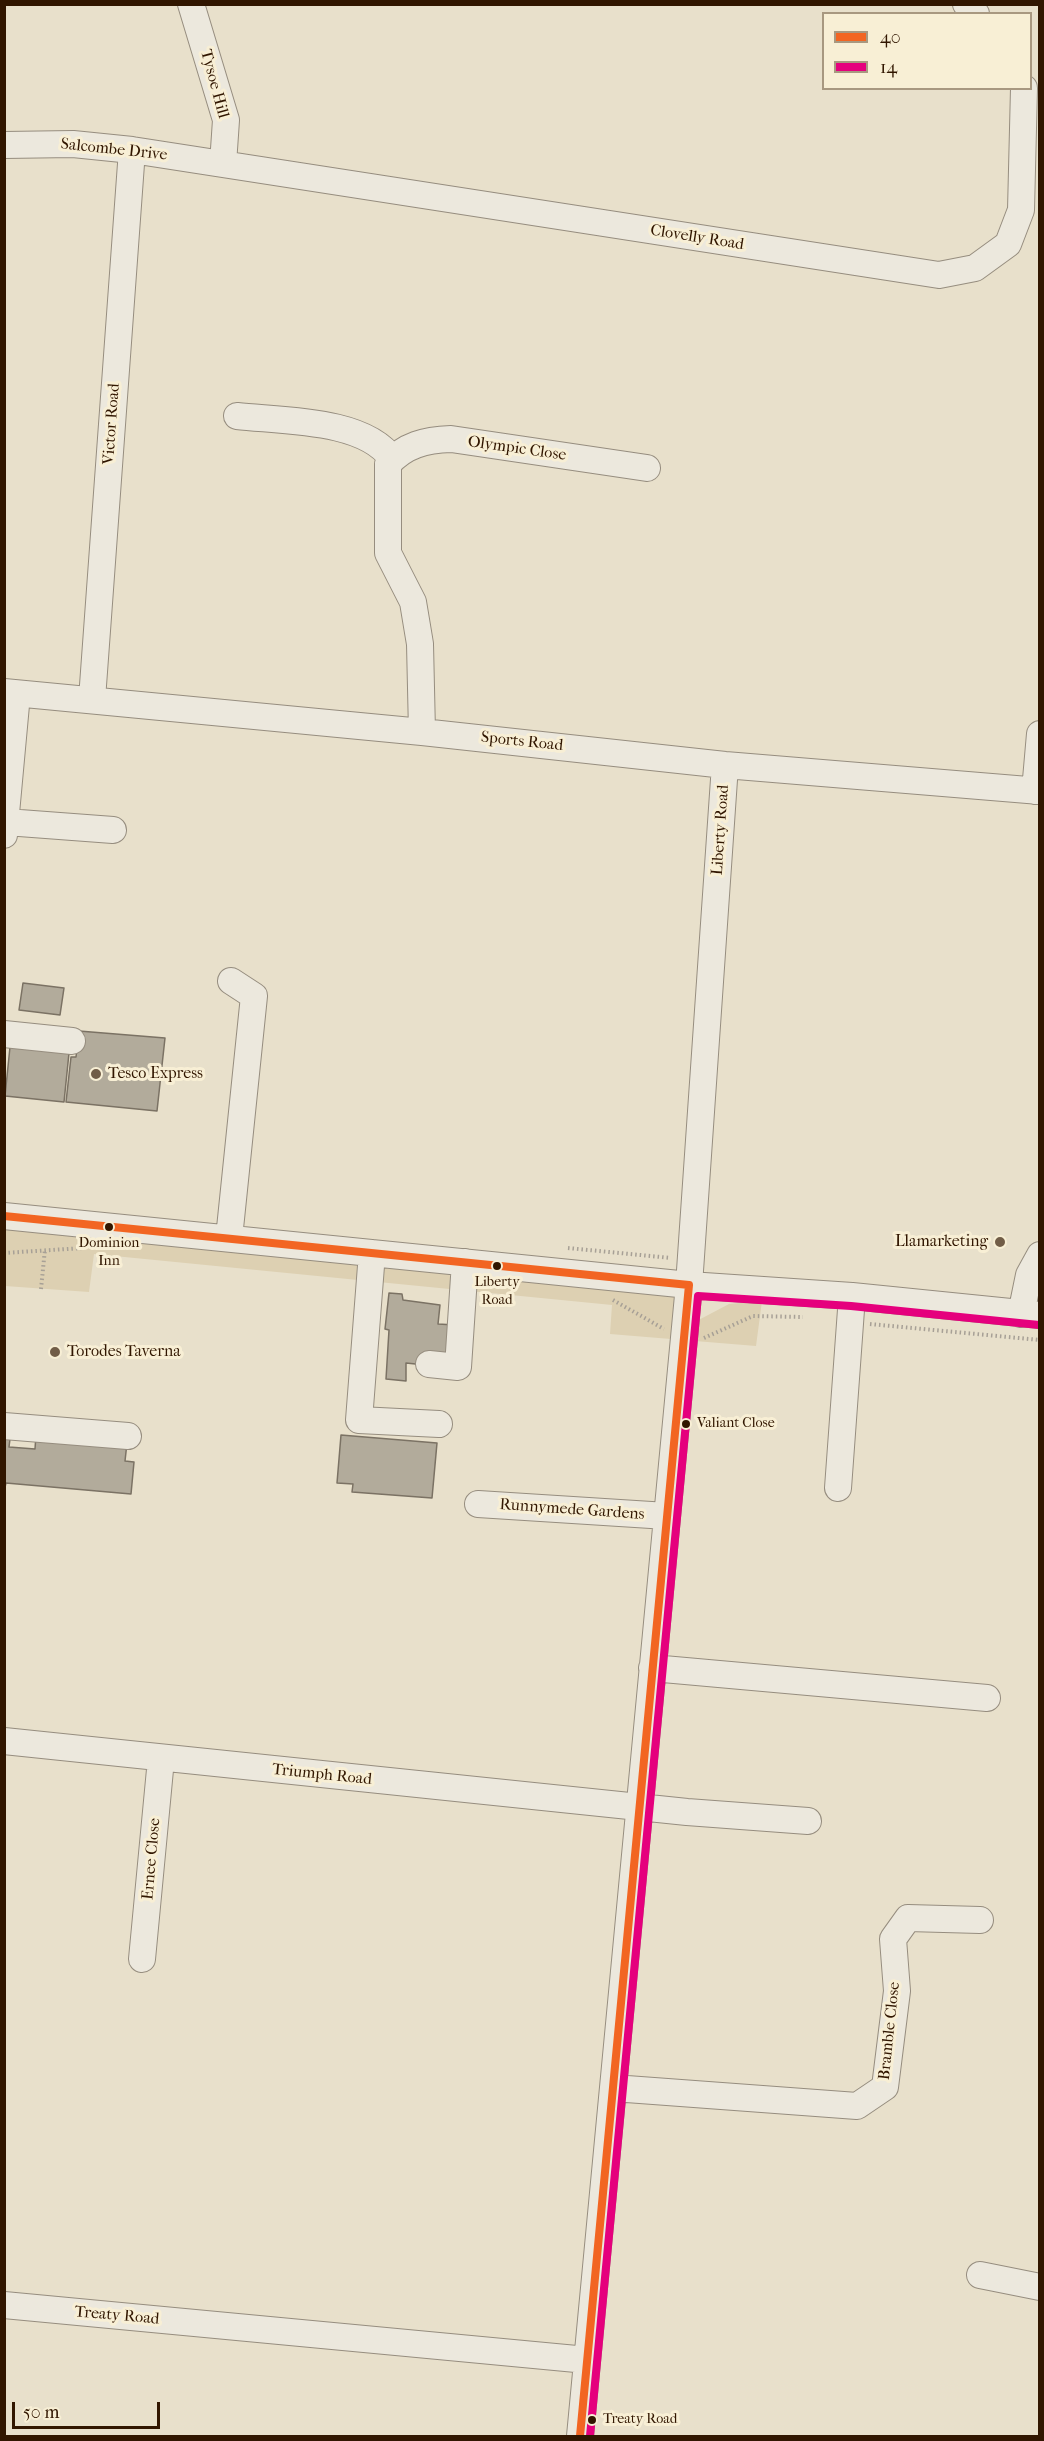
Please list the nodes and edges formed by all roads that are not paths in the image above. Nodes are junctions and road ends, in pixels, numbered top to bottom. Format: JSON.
{"nodes":[{"id":1,"x":191,"y":4,"type":"edge"},
{"id":2,"x":1024,"y":90,"type":"edge"},
{"id":3,"x":1031,"y":135,"type":"edge"},
{"id":4,"x":4,"y":145,"type":"edge"},
{"id":5,"x":132,"y":150,"type":"junction"},
{"id":6,"x":223,"y":164,"type":"junction"},
{"id":7,"x":237,"y":416,"type":"dead end"},
{"id":8,"x":392,"y":459,"type":"junction"},
{"id":9,"x":647,"y":468,"type":"dead end"},
{"id":10,"x":11,"y":693,"type":"edge"},
{"id":11,"x":92,"y":699,"type":"junction"},
{"id":12,"x":422,"y":732,"type":"junction"},
{"id":13,"x":1040,"y":734,"type":"edge"},
{"id":14,"x":725,"y":765,"type":"junction"},
{"id":15,"x":1037,"y":791,"type":"edge"},
{"id":16,"x":5,"y":829,"type":"edge"},
{"id":17,"x":113,"y":830,"type":"dead end"},
{"id":18,"x":231,"y":981,"type":"dead end"},
{"id":19,"x":4,"y":1034,"type":"edge"},
{"id":20,"x":72,"y":1041,"type":"dead end"},
{"id":21,"x":4,"y":1216,"type":"edge"},
{"id":22,"x":229,"y":1238,"type":"junction"},
{"id":23,"x":372,"y":1253,"type":"junction"},
{"id":24,"x":1040,"y":1255,"type":"edge"},
{"id":25,"x":465,"y":1262,"type":"junction"},
{"id":26,"x":690,"y":1272,"type":"junction"},
{"id":27,"x":852,"y":1296,"type":"junction"},
{"id":28,"x":1030,"y":1314,"type":"edge"},
{"id":29,"x":429,"y":1364,"type":"dead end"},
{"id":30,"x":439,"y":1424,"type":"dead end"},
{"id":31,"x":4,"y":1426,"type":"edge"},
{"id":32,"x":128,"y":1436,"type":"dead end"},
{"id":33,"x":838,"y":1488,"type":"dead end"},
{"id":34,"x":478,"y":1504,"type":"dead end"},
{"id":35,"x":667,"y":1516,"type":"junction"},
{"id":36,"x":652,"y":1668,"type":"junction"},
{"id":37,"x":987,"y":1698,"type":"dead end"},
{"id":38,"x":4,"y":1741,"type":"edge"},
{"id":39,"x":161,"y":1759,"type":"junction"},
{"id":40,"x":639,"y":1807,"type":"junction"},
{"id":41,"x":808,"y":1821,"type":"dead end"},
{"id":42,"x":980,"y":1920,"type":"dead end"},
{"id":43,"x":142,"y":1959,"type":"dead end"},
{"id":44,"x":612,"y":2088,"type":"junction"},
{"id":45,"x":980,"y":2275,"type":"dead end"},
{"id":46,"x":1040,"y":2287,"type":"edge"},
{"id":47,"x":4,"y":2305,"type":"edge"},
{"id":48,"x":587,"y":2360,"type":"junction"},
{"id":49,"x":580,"y":2436,"type":"edge"}],
"edges":[{"from":1,"to":6,"type":"street","name":"Tysoe Hill"},
{"from":2,"to":3,"type":"street","name":"Clovelly Road"},
{"from":3,"to":6,"type":"street","name":"Clovelly Road"},
{"from":4,"to":5,"type":"street","name":"Salcombe Drive"},
{"from":5,"to":6,"type":"street","name":"Salcombe Drive"},
{"from":5,"to":11,"type":"street","name":"Victor Road"},
{"from":7,"to":8,"type":"street"},
{"from":8,"to":9,"type":"street","name":"Olympic Close"},
{"from":8,"to":12,"type":"street"},
{"from":10,"to":11,"type":"street","name":"Sports Road"},
{"from":10,"to":16,"type":"street"},
{"from":11,"to":12,"type":"street","name":"Sports Road"},
{"from":12,"to":14,"type":"street","name":"Sports Road"},
{"from":13,"to":15,"type":"street"},
{"from":14,"to":15,"type":"street","name":"Sports Road"},
{"from":14,"to":26,"type":"street","name":"Liberty Road"},
{"from":16,"to":17,"type":"street"},
{"from":18,"to":22,"type":"street"},
{"from":19,"to":20,"type":"street"},
{"from":21,"to":22,"type":"street"},
{"from":22,"to":23,"type":"street"},
{"from":23,"to":25,"type":"street"},
{"from":23,"to":30,"type":"street"},
{"from":24,"to":28,"type":"street"},
{"from":25,"to":26,"type":"street"},
{"from":25,"to":29,"type":"street"},
{"from":26,"to":27,"type":"street"},
{"from":26,"to":35,"type":"street","name":"Liberty Road"},
{"from":27,"to":28,"type":"street"},
{"from":27,"to":33,"type":"street"},
{"from":31,"to":32,"type":"street"},
{"from":34,"to":35,"type":"street","name":"Runnymede Gardens"},
{"from":35,"to":36,"type":"street","name":"Liberty Road"},
{"from":36,"to":37,"type":"street"},
{"from":36,"to":40,"type":"street","name":"Liberty Road"},
{"from":38,"to":39,"type":"street","name":"Triumph Road"},
{"from":39,"to":40,"type":"street","name":"Triumph Road"},
{"from":39,"to":43,"type":"street","name":"Ernee Close"},
{"from":40,"to":41,"type":"street","name":"Triumph Road"},
{"from":40,"to":44,"type":"street","name":"Liberty Road"},
{"from":42,"to":44,"type":"street","name":"Bramble Close"},
{"from":44,"to":48,"type":"street","name":"Liberty Road"},
{"from":45,"to":46,"type":"street"},
{"from":47,"to":48,"type":"street","name":"Treaty Road"},
{"from":48,"to":49,"type":"street","name":"Liberty Road"}]}
